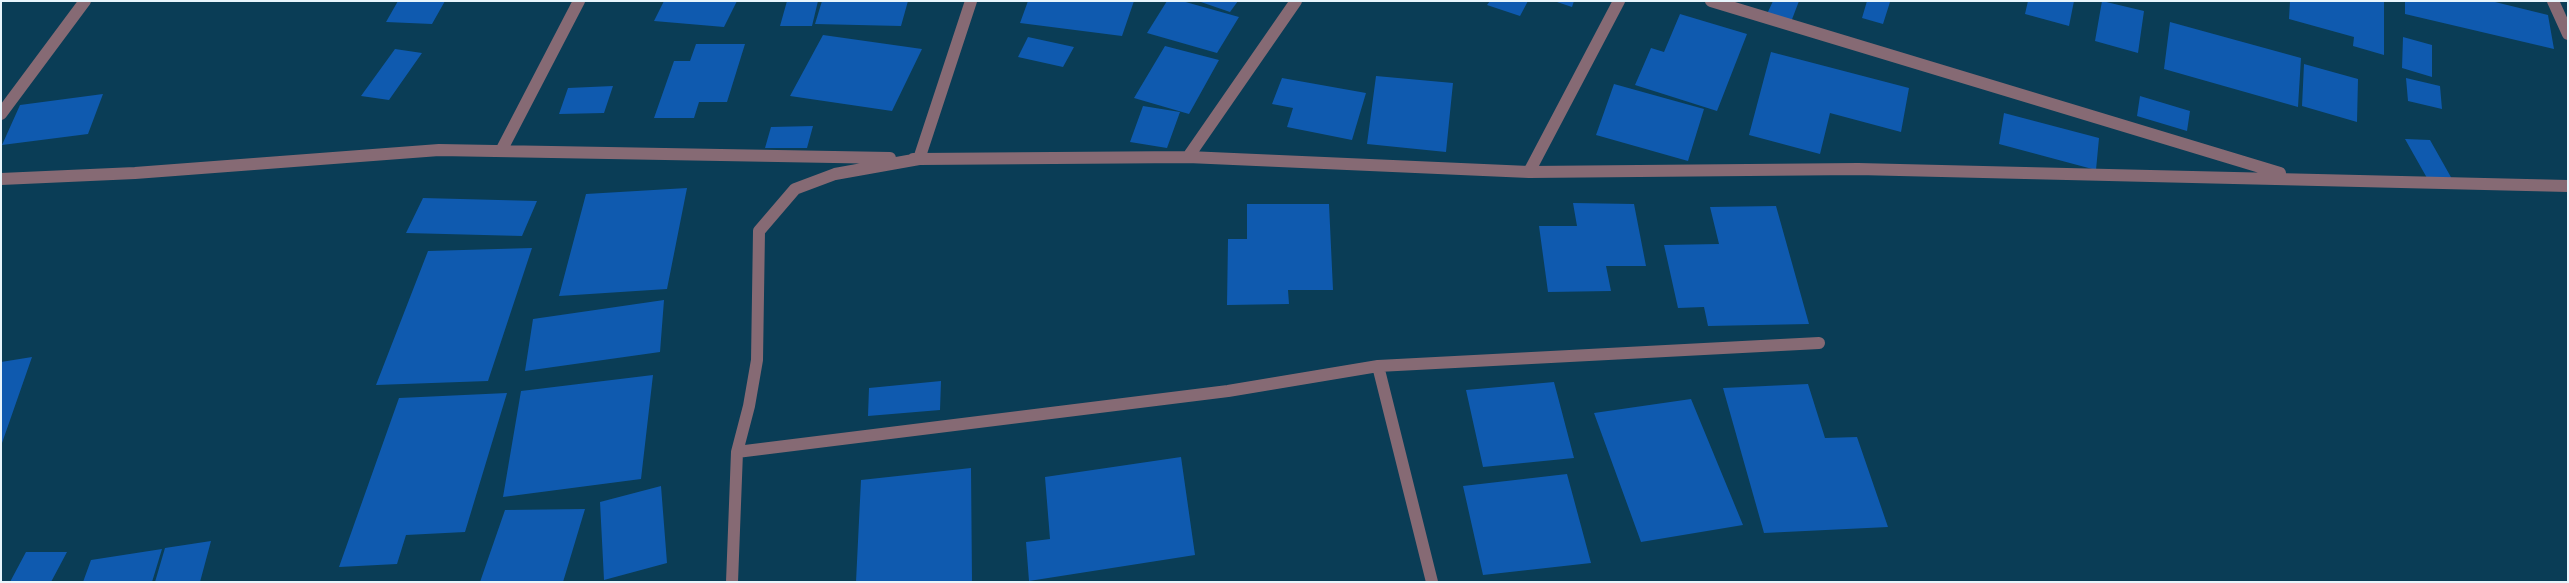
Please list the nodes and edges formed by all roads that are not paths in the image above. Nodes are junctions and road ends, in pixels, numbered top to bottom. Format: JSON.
{"nodes":[{"id":1,"x":85,"y":1,"type":"edge"},
{"id":2,"x":579,"y":1,"type":"edge"},
{"id":3,"x":971,"y":1,"type":"edge"},
{"id":4,"x":1296,"y":1,"type":"edge"},
{"id":5,"x":1619,"y":1,"type":"edge"},
{"id":6,"x":1711,"y":1,"type":"edge"},
{"id":7,"x":2552,"y":1,"type":"edge"},
{"id":8,"x":2568,"y":34,"type":"edge"},
{"id":9,"x":1,"y":114,"type":"edge"},
{"id":10,"x":501,"y":151,"type":"junction"},
{"id":11,"x":1188,"y":157,"type":"junction"},
{"id":12,"x":919,"y":159,"type":"junction"},
{"id":13,"x":1530,"y":172,"type":"junction"},
{"id":14,"x":2296,"y":178,"type":"junction"},
{"id":15,"x":1,"y":179,"type":"edge"},
{"id":16,"x":2568,"y":186,"type":"edge"},
{"id":17,"x":1819,"y":344,"type":"dead end"},
{"id":18,"x":1378,"y":366,"type":"junction"},
{"id":19,"x":737,"y":452,"type":"junction"},
{"id":20,"x":732,"y":582,"type":"edge"},
{"id":21,"x":1432,"y":582,"type":"edge"}],
"edges":[{"from":1,"to":9,"type":"street"},
{"from":2,"to":10,"type":"street"},
{"from":3,"to":12,"type":"street"},
{"from":4,"to":11,"type":"street"},
{"from":5,"to":13,"type":"street"},
{"from":6,"to":14,"type":"street"},
{"from":7,"to":8,"type":"street"},
{"from":10,"to":12,"type":"street"},
{"from":10,"to":15,"type":"street"},
{"from":11,"to":12,"type":"street"},
{"from":11,"to":13,"type":"street"},
{"from":12,"to":19,"type":"street"},
{"from":13,"to":14,"type":"street"},
{"from":14,"to":16,"type":"street"},
{"from":17,"to":18,"type":"street"},
{"from":18,"to":19,"type":"street"},
{"from":18,"to":21,"type":"street"},
{"from":19,"to":20,"type":"street"}]}
